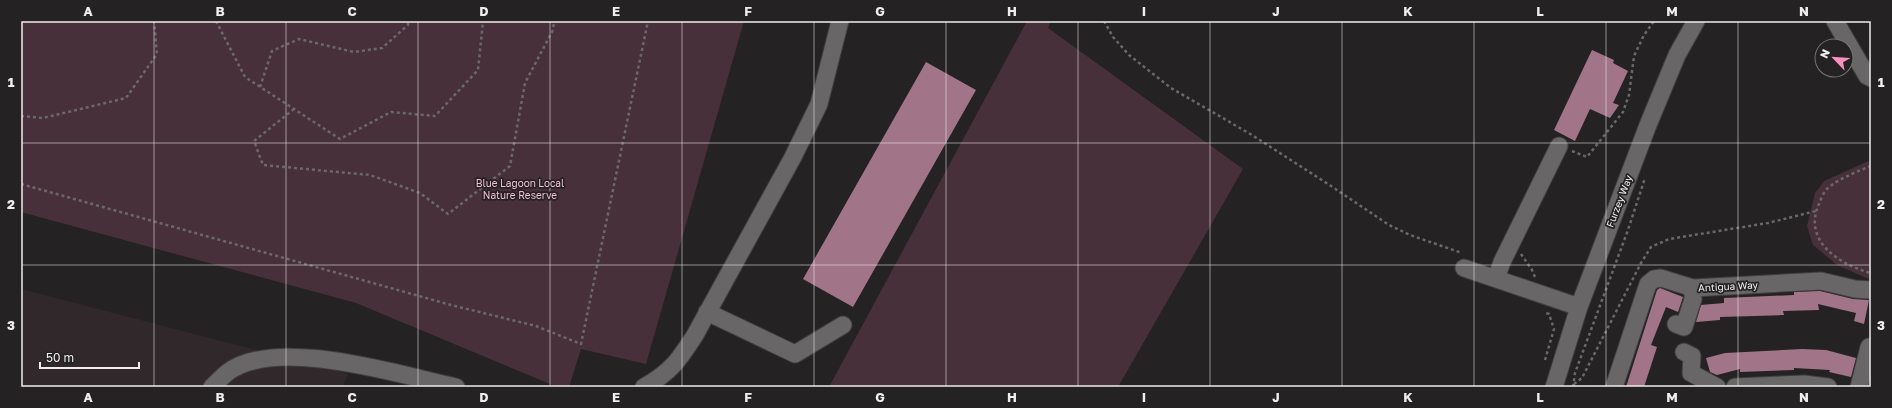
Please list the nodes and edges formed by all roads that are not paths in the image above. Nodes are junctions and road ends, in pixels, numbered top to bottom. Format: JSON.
{"nodes":[{"id":1,"x":840,"y":21,"type":"edge"},
{"id":2,"x":1696,"y":21,"type":"edge"},
{"id":3,"x":1835,"y":21,"type":"edge"},
{"id":4,"x":1871,"y":78,"type":"edge"},
{"id":5,"x":1559,"y":146,"type":"road end"},
{"id":6,"x":1466,"y":262,"type":"road end"},
{"id":7,"x":1496,"y":278,"type":"junction"},
{"id":8,"x":1693,"y":288,"type":"junction"},
{"id":9,"x":1871,"y":290,"type":"edge"},
{"id":10,"x":1580,"y":307,"type":"junction"},
{"id":11,"x":708,"y":312,"type":"junction"},
{"id":12,"x":1676,"y":324,"type":"dead end"},
{"id":13,"x":843,"y":325,"type":"dead end"},
{"id":14,"x":1870,"y":340,"type":"edge"},
{"id":15,"x":1684,"y":352,"type":"dead end"},
{"id":16,"x":1563,"y":377,"type":"edge"},
{"id":17,"x":653,"y":385,"type":"edge"},
{"id":18,"x":1822,"y":386,"type":"edge"},
{"id":19,"x":212,"y":387,"type":"edge"},
{"id":20,"x":456,"y":387,"type":"edge"},
{"id":21,"x":1614,"y":387,"type":"edge"},
{"id":22,"x":1717,"y":387,"type":"edge"},
{"id":23,"x":1735,"y":387,"type":"edge"},
{"id":24,"x":1859,"y":387,"type":"edge"}],
"edges":[{"from":1,"to":11,"type":"street"},
{"from":2,"to":10,"type":"street","name":"Furzey Way"},
{"from":3,"to":4,"type":"street"},
{"from":5,"to":7,"type":"street"},
{"from":6,"to":7,"type":"street"},
{"from":7,"to":10,"type":"street"},
{"from":8,"to":9,"type":"street","name":"Antigua Way"},
{"from":8,"to":12,"type":"street"},
{"from":8,"to":21,"type":"street","name":"Antigua Way"},
{"from":10,"to":16,"type":"street","name":"Furzey Way"},
{"from":11,"to":13,"type":"street"},
{"from":11,"to":17,"type":"street"},
{"from":14,"to":24,"type":"street"},
{"from":15,"to":22,"type":"street"},
{"from":18,"to":23,"type":"street"},
{"from":19,"to":20,"type":"street"}]}
